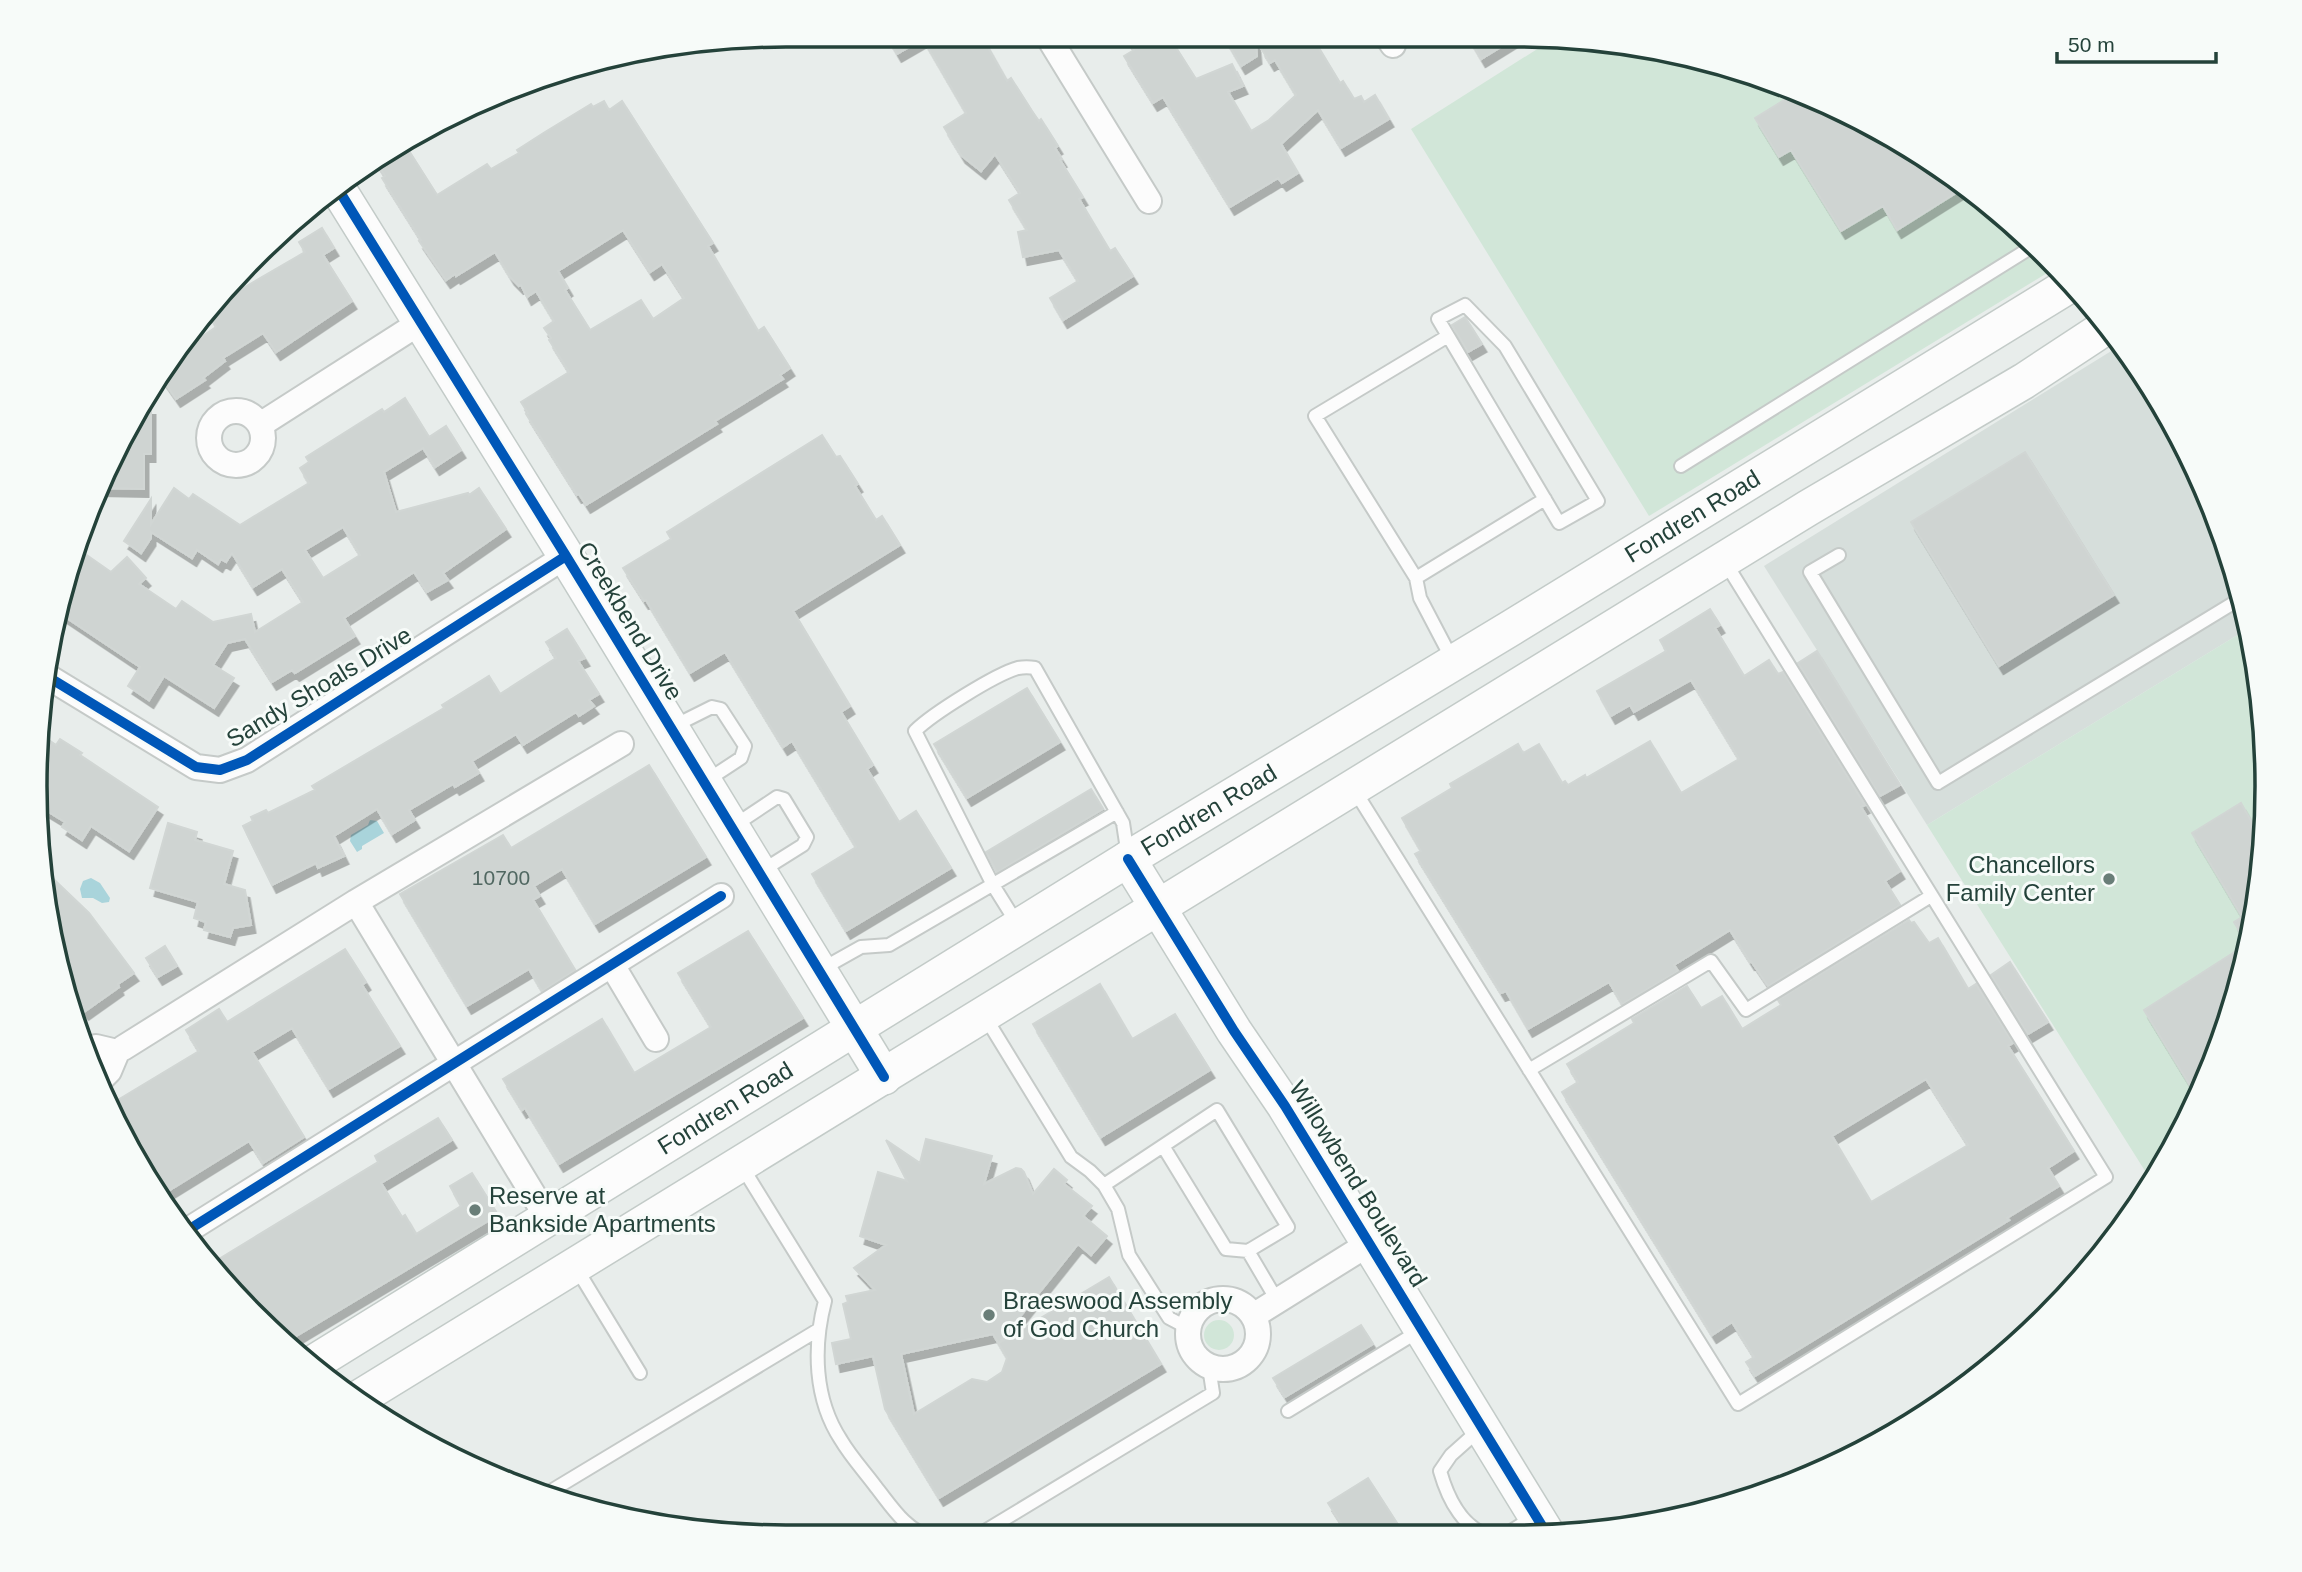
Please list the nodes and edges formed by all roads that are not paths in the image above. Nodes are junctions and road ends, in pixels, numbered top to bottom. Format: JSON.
{"nodes":[{"id":1,"x":1054,"y":47,"type":"edge"},
{"id":2,"x":342,"y":196,"type":"edge"},
{"id":3,"x":1149,"y":201,"type":"dead end"},
{"id":4,"x":2025,"y":251,"type":"edge"},
{"id":5,"x":2062,"y":290,"type":"edge"},
{"id":6,"x":421,"y":322,"type":"junction"},
{"id":7,"x":2099,"y":332,"type":"edge"},
{"id":8,"x":1448,"y":336,"type":"junction"},
{"id":9,"x":260,"y":425,"type":"dead end"},
{"id":10,"x":1781,"y":463,"type":"junction"},
{"id":11,"x":1681,"y":466,"type":"dead end"},
{"id":12,"x":1545,"y":499,"type":"junction"},
{"id":13,"x":1808,"y":508,"type":"junction"},
{"id":14,"x":1839,"y":555,"type":"dead end"},
{"id":15,"x":566,"y":556,"type":"junction"},
{"id":16,"x":1724,"y":561,"type":"junction"},
{"id":17,"x":1416,"y":578,"type":"junction"},
{"id":18,"x":2232,"y":604,"type":"edge"},
{"id":19,"x":1511,"y":628,"type":"junction"},
{"id":20,"x":1454,"y":663,"type":"junction"},
{"id":21,"x":1539,"y":674,"type":"junction"},
{"id":22,"x":55,"y":682,"type":"edge"},
{"id":23,"x":671,"y":728,"type":"junction"},
{"id":24,"x":621,"y":744,"type":"dead end"},
{"id":25,"x":704,"y":782,"type":"junction"},
{"id":26,"x":1353,"y":787,"type":"junction"},
{"id":27,"x":1117,"y":812,"type":"junction"},
{"id":28,"x":732,"y":827,"type":"junction"},
{"id":29,"x":1128,"y":859,"type":"junction"},
{"id":30,"x":759,"y":872,"type":"junction"},
{"id":31,"x":993,"y":885,"type":"junction"},
{"id":32,"x":721,"y":896,"type":"dead end"},
{"id":33,"x":1931,"y":896,"type":"junction"},
{"id":34,"x":356,"y":902,"type":"junction"},
{"id":35,"x":1157,"y":907,"type":"junction"},
{"id":36,"x":1019,"y":928,"type":"junction"},
{"id":37,"x":612,"y":965,"type":"junction"},
{"id":38,"x":819,"y":970,"type":"junction"},
{"id":39,"x":984,"y":1015,"type":"junction"},
{"id":40,"x":856,"y":1029,"type":"junction"},
{"id":41,"x":656,"y":1039,"type":"dead end"},
{"id":42,"x":95,"y":1047,"type":"edge"},
{"id":43,"x":120,"y":1050,"type":"junction"},
{"id":44,"x":454,"y":1063,"type":"junction"},
{"id":45,"x":1529,"y":1070,"type":"junction"},
{"id":46,"x":106,"y":1074,"type":"edge"},
{"id":47,"x":884,"y":1077,"type":"junction"},
{"id":48,"x":1163,"y":1146,"type":"junction"},
{"id":49,"x":740,"y":1165,"type":"junction"},
{"id":50,"x":1104,"y":1185,"type":"junction"},
{"id":51,"x":548,"y":1219,"type":"junction"},
{"id":52,"x":193,"y":1227,"type":"edge"},
{"id":53,"x":1370,"y":1243,"type":"junction"},
{"id":54,"x":1248,"y":1251,"type":"junction"},
{"id":55,"x":575,"y":1266,"type":"junction"},
{"id":56,"x":1278,"y":1302,"type":"junction"},
{"id":57,"x":1253,"y":1316,"type":"junction"},
{"id":58,"x":1188,"y":1328,"type":"junction"},
{"id":59,"x":1423,"y":1329,"type":"junction"},
{"id":60,"x":818,"y":1330,"type":"junction"},
{"id":61,"x":320,"y":1359,"type":"edge"},
{"id":62,"x":1209,"y":1367,"type":"junction"},
{"id":63,"x":639,"y":1373,"type":"dead end"},
{"id":64,"x":367,"y":1393,"type":"edge"},
{"id":65,"x":1288,"y":1411,"type":"dead end"},
{"id":66,"x":1482,"y":1427,"type":"junction"},
{"id":67,"x":556,"y":1488,"type":"edge"},
{"id":68,"x":1540,"y":1524,"type":"edge"},
{"id":69,"x":906,"y":1525,"type":"edge"},
{"id":70,"x":995,"y":1525,"type":"edge"},
{"id":71,"x":1470,"y":1525,"type":"edge"}],
"edges":[{"from":1,"to":3,"type":"street"},
{"from":2,"to":6,"type":"main road","name":"Creekbend Drive"},
{"from":4,"to":11,"type":"lane"},
{"from":5,"to":10,"type":"main road","name":"Fondren Road"},
{"from":6,"to":9,"type":"street"},
{"from":6,"to":15,"type":"main road","name":"Creekbend Drive"},
{"from":7,"to":13,"type":"main road"},
{"from":8,"to":12,"type":"lane"},
{"from":8,"to":12,"type":"lane"},
{"from":8,"to":17,"type":"lane"},
{"from":10,"to":13,"type":"main road"},
{"from":10,"to":19,"type":"main road","name":"Fondren Road"},
{"from":12,"to":17,"type":"lane"},
{"from":13,"to":16,"type":"main road"},
{"from":14,"to":18,"type":"lane"},
{"from":15,"to":22,"type":"street","name":"Sandy Shoals Drive"},
{"from":15,"to":23,"type":"main road","name":"Creekbend Drive"},
{"from":16,"to":21,"type":"main road"},
{"from":16,"to":33,"type":"lane"},
{"from":17,"to":20,"type":"lane"},
{"from":19,"to":20,"type":"main road","name":"Fondren Road"},
{"from":19,"to":21,"type":"main road"},
{"from":20,"to":29,"type":"main road","name":"Fondren Road"},
{"from":21,"to":26,"type":"main road"},
{"from":23,"to":25,"type":"main road","name":"Creekbend Drive"},
{"from":23,"to":25,"type":"lane"},
{"from":24,"to":34,"type":"street"},
{"from":25,"to":28,"type":"main road","name":"Creekbend Drive"},
{"from":26,"to":35,"type":"main road"},
{"from":26,"to":45,"type":"lane"},
{"from":27,"to":29,"type":"lane"},
{"from":27,"to":31,"type":"lane"},
{"from":27,"to":31,"type":"lane"},
{"from":28,"to":30,"type":"main road","name":"Creekbend Drive"},
{"from":28,"to":30,"type":"lane"},
{"from":29,"to":35,"type":"main road","name":"Willowbend Boulevard"},
{"from":29,"to":36,"type":"main road","name":"Fondren Road"},
{"from":30,"to":38,"type":"main road","name":"Creekbend Drive"},
{"from":31,"to":36,"type":"lane"},
{"from":31,"to":38,"type":"lane"},
{"from":32,"to":37,"type":"street"},
{"from":33,"to":45,"type":"lane"},
{"from":33,"to":45,"type":"lane"},
{"from":34,"to":43,"type":"street"},
{"from":34,"to":44,"type":"street"},
{"from":35,"to":39,"type":"main road"},
{"from":35,"to":53,"type":"main road","name":"Willowbend Boulevard"},
{"from":36,"to":40,"type":"main road","name":"Fondren Road"},
{"from":37,"to":41,"type":"street"},
{"from":37,"to":44,"type":"street"},
{"from":38,"to":40,"type":"main road","name":"Creekbend Drive"},
{"from":39,"to":47,"type":"main road"},
{"from":39,"to":50,"type":"lane"},
{"from":40,"to":47,"type":"main road","name":"Creekbend Drive"},
{"from":40,"to":51,"type":"main road","name":"Fondren Road"},
{"from":42,"to":43,"type":"street"},
{"from":43,"to":46,"type":"street"},
{"from":44,"to":51,"type":"street"},
{"from":44,"to":52,"type":"street"},
{"from":47,"to":49,"type":"main road"},
{"from":48,"to":50,"type":"lane"},
{"from":48,"to":54,"type":"lane"},
{"from":48,"to":54,"type":"lane"},
{"from":49,"to":55,"type":"main road"},
{"from":49,"to":60,"type":"lane"},
{"from":50,"to":58,"type":"lane"},
{"from":51,"to":55,"type":"main road"},
{"from":51,"to":61,"type":"main road","name":"Fondren Road"},
{"from":53,"to":56,"type":"street"},
{"from":53,"to":59,"type":"main road","name":"Willowbend Boulevard"},
{"from":54,"to":56,"type":"lane"},
{"from":55,"to":63,"type":"lane"},
{"from":55,"to":64,"type":"main road"},
{"from":56,"to":57,"type":"street"},
{"from":57,"to":58,"type":"street"},
{"from":57,"to":62,"type":"street"},
{"from":58,"to":62,"type":"street"},
{"from":59,"to":65,"type":"lane"},
{"from":59,"to":66,"type":"main road","name":"Willowbend Boulevard"},
{"from":60,"to":67,"type":"lane"},
{"from":60,"to":69,"type":"lane"},
{"from":62,"to":70,"type":"lane"},
{"from":66,"to":68,"type":"main road","name":"Willowbend Boulevard"},
{"from":66,"to":71,"type":"lane"}]}
